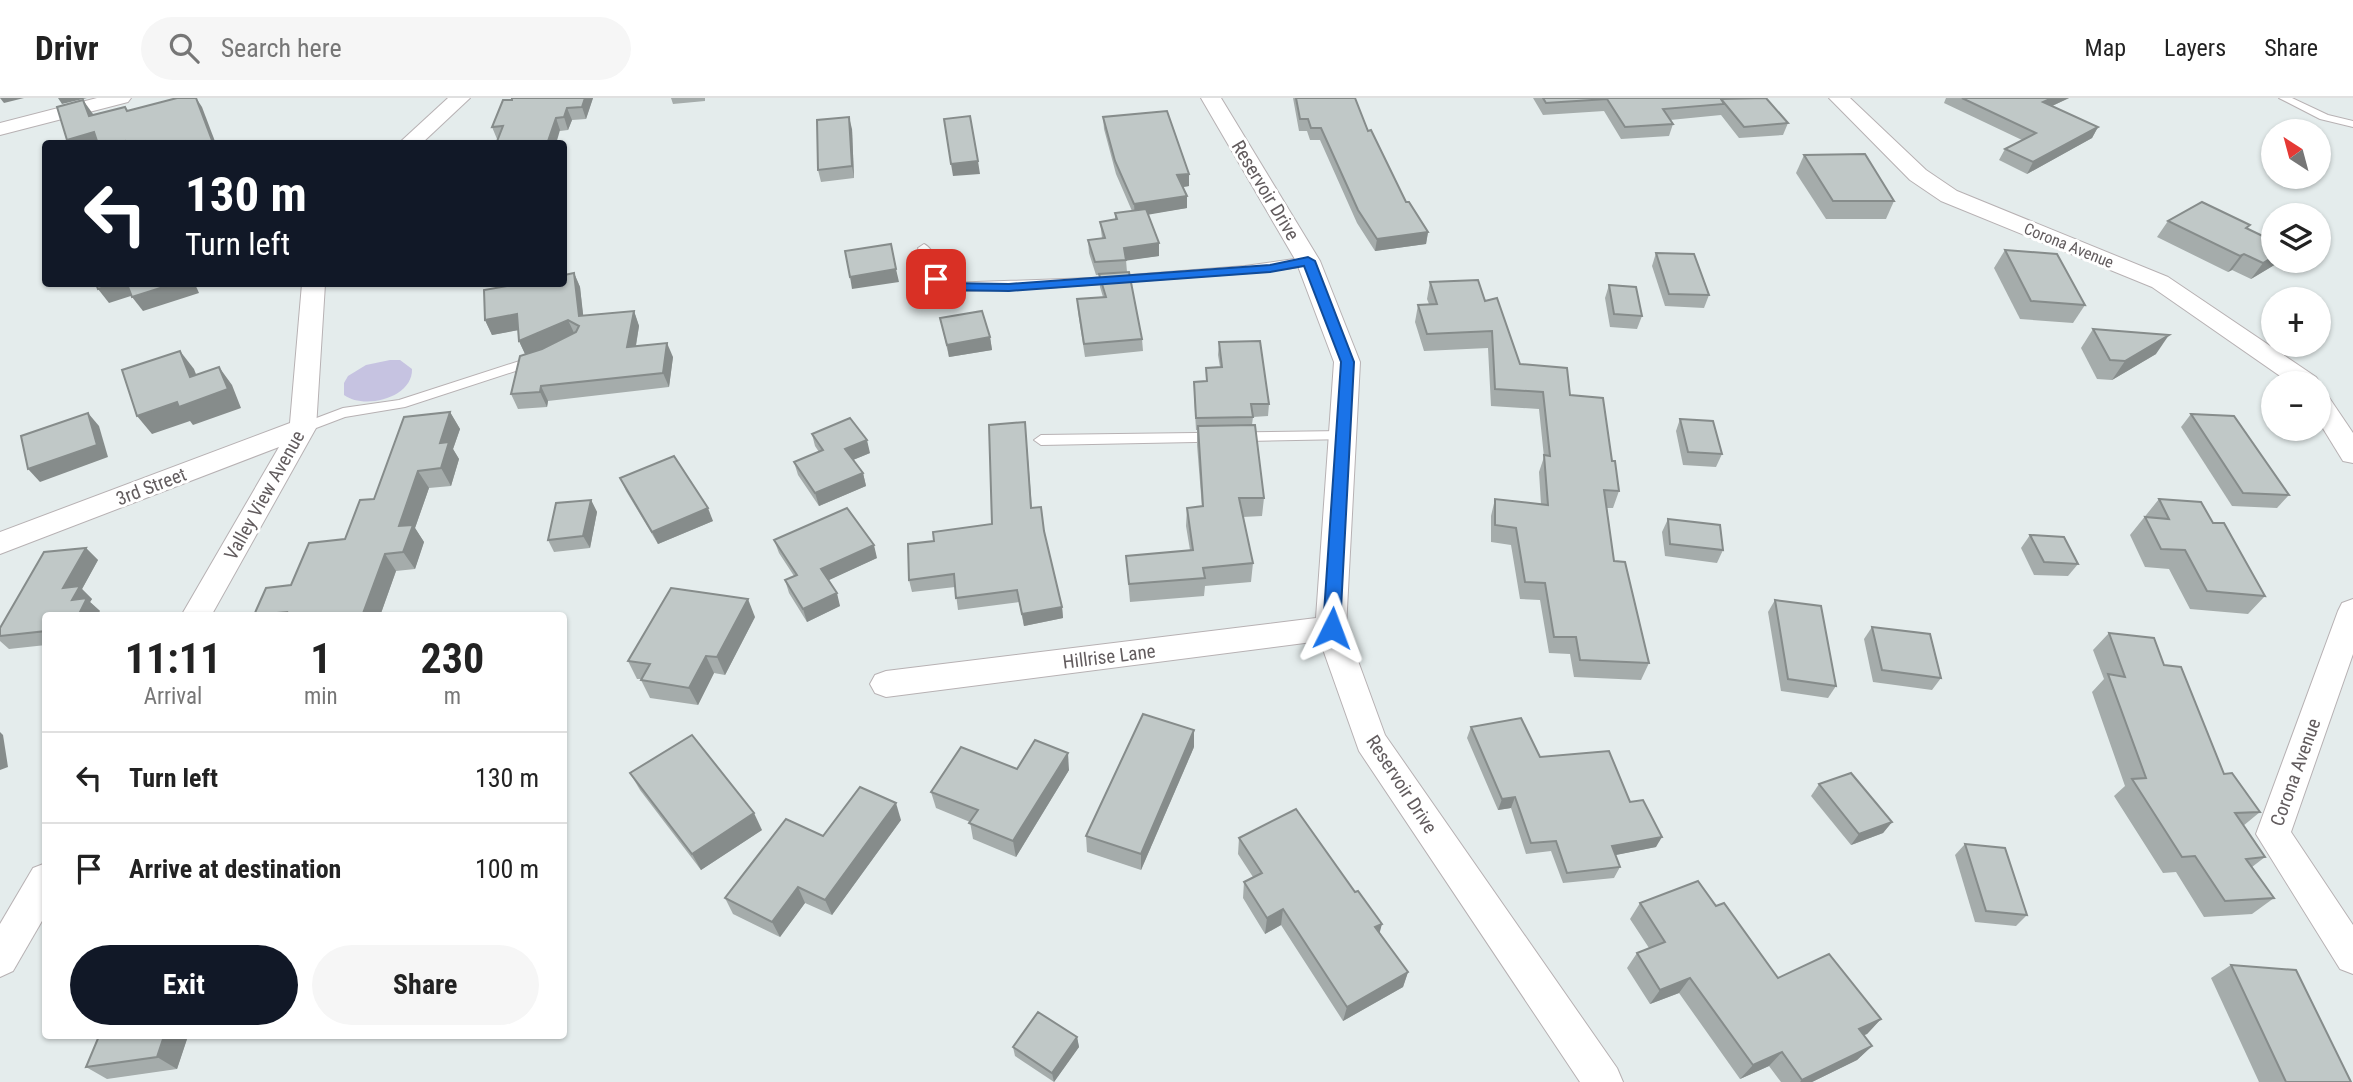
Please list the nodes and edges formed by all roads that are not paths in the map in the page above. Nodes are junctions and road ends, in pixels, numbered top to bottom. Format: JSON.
{"nodes":[{"id":1,"x":121,"y":98,"type":"edge"},
{"id":2,"x":460,"y":98,"type":"edge"},
{"id":3,"x":1211,"y":98,"type":"edge"},
{"id":4,"x":1839,"y":98,"type":"edge"},
{"id":5,"x":2284,"y":98,"type":"edge"},
{"id":6,"x":2353,"y":124,"type":"edge"},
{"id":7,"x":0,"y":129,"type":"edge"},
{"id":8,"x":413,"y":140,"type":"edge"},
{"id":9,"x":925,"y":248,"type":"dead end"},
{"id":10,"x":1308,"y":261,"type":"junction"},
{"id":11,"x":313,"y":287,"type":"edge"},
{"id":12,"x":551,"y":354,"type":"edge"},
{"id":13,"x":2289,"y":371,"type":"edge"},
{"id":14,"x":2331,"y":420,"type":"edge"},
{"id":15,"x":303,"y":428,"type":"junction"},
{"id":16,"x":1343,"y":436,"type":"junction"},
{"id":17,"x":1041,"y":440,"type":"dead end"},
{"id":18,"x":2353,"y":453,"type":"edge"},
{"id":19,"x":0,"y":543,"type":"edge"},
{"id":20,"x":2353,"y":611,"type":"edge"},
{"id":21,"x":198,"y":612,"type":"edge"},
{"id":22,"x":1332,"y":628,"type":"junction"},
{"id":23,"x":886,"y":684,"type":"dead end"},
{"id":24,"x":42,"y":886,"type":"edge"},
{"id":25,"x":2353,"y":957,"type":"edge"},
{"id":26,"x":0,"y":958,"type":"edge"},
{"id":27,"x":1604,"y":1082,"type":"edge"}],
"edges":[{"from":1,"to":7,"type":"street"},
{"from":2,"to":8,"type":"street"},
{"from":3,"to":10,"type":"street","name":"Reservoir Drive"},
{"from":4,"to":13,"type":"street","name":"Corona Avenue"},
{"from":5,"to":6,"type":"lane"},
{"from":9,"to":10,"type":"lane"},
{"from":10,"to":16,"type":"street","name":"Reservoir Drive"},
{"from":11,"to":15,"type":"street","name":"Valley View Avenue"},
{"from":12,"to":15,"type":"lane"},
{"from":14,"to":18,"type":"street"},
{"from":15,"to":19,"type":"street","name":"3rd Street"},
{"from":15,"to":21,"type":"street","name":"Valley View Avenue"},
{"from":16,"to":17,"type":"lane"},
{"from":16,"to":22,"type":"street","name":"Reservoir Drive"},
{"from":20,"to":25,"type":"street","name":"Corona Avenue"},
{"from":22,"to":23,"type":"street","name":"Hillrise Lane"},
{"from":22,"to":27,"type":"street","name":"Reservoir Drive"},
{"from":24,"to":26,"type":"street"}]}
